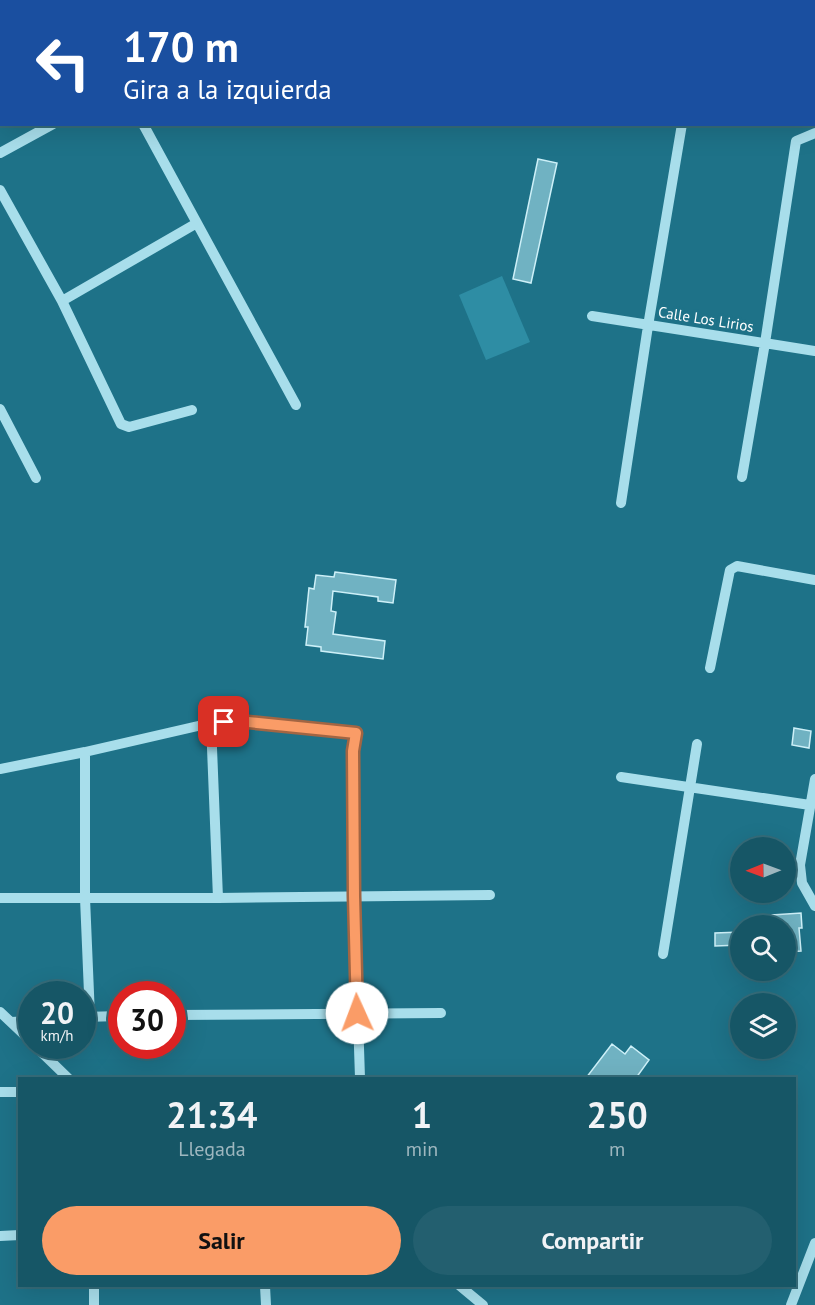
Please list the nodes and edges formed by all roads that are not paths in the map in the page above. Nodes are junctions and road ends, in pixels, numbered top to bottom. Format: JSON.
{"nodes":[{"id":1,"x":49,"y":126,"type":"edge"},
{"id":2,"x":143,"y":126,"type":"edge"},
{"id":3,"x":682,"y":126,"type":"edge"},
{"id":4,"x":815,"y":133,"type":"edge"},
{"id":5,"x":0,"y":153,"type":"edge"},
{"id":6,"x":0,"y":190,"type":"edge"},
{"id":7,"x":197,"y":223,"type":"junction"},
{"id":8,"x":62,"y":301,"type":"junction"},
{"id":9,"x":592,"y":316,"type":"dead end"},
{"id":10,"x":648,"y":326,"type":"junction"},
{"id":11,"x":765,"y":343,"type":"junction"},
{"id":12,"x":815,"y":351,"type":"edge"},
{"id":13,"x":296,"y":405,"type":"dead end"},
{"id":14,"x":0,"y":409,"type":"edge"},
{"id":15,"x":192,"y":410,"type":"dead end"},
{"id":16,"x":742,"y":477,"type":"dead end"},
{"id":17,"x":36,"y":478,"type":"dead end"},
{"id":18,"x":621,"y":503,"type":"dead end"},
{"id":19,"x":815,"y":580,"type":"edge"},
{"id":20,"x":710,"y":668,"type":"dead end"},
{"id":21,"x":211,"y":723,"type":"junction"},
{"id":22,"x":697,"y":744,"type":"dead end"},
{"id":23,"x":85,"y":752,"type":"junction"},
{"id":24,"x":0,"y":769,"type":"edge"},
{"id":25,"x":621,"y":777,"type":"dead end"},
{"id":26,"x":815,"y":779,"type":"edge"},
{"id":27,"x":810,"y":805,"type":"junction"},
{"id":28,"x":490,"y":895,"type":"dead end"},
{"id":29,"x":354,"y":896,"type":"junction"},
{"id":30,"x":0,"y":898,"type":"edge"},
{"id":31,"x":85,"y":898,"type":"junction"},
{"id":32,"x":218,"y":898,"type":"junction"},
{"id":33,"x":815,"y":906,"type":"edge"},
{"id":34,"x":663,"y":954,"type":"dead end"},
{"id":35,"x":86,"y":981,"type":"edge"},
{"id":36,"x":0,"y":1012,"type":"edge"},
{"id":37,"x":441,"y":1012,"type":"dead end"},
{"id":38,"x":357,"y":1013,"type":"junction"},
{"id":39,"x":186,"y":1016,"type":"edge"},
{"id":40,"x":11,"y":1022,"type":"junction"},
{"id":41,"x":18,"y":1022,"type":"edge"},
{"id":42,"x":18,"y":1029,"type":"edge"},
{"id":43,"x":48,"y":1059,"type":"edge"},
{"id":44,"x":67,"y":1077,"type":"edge"},
{"id":45,"x":360,"y":1077,"type":"edge"},
{"id":46,"x":0,"y":1092,"type":"edge"},
{"id":47,"x":18,"y":1092,"type":"edge"},
{"id":48,"x":18,"y":1235,"type":"edge"},
{"id":49,"x":0,"y":1236,"type":"edge"},
{"id":50,"x":815,"y":1243,"type":"edge"},
{"id":51,"x":94,"y":1287,"type":"edge"},
{"id":52,"x":265,"y":1287,"type":"edge"},
{"id":53,"x":461,"y":1287,"type":"edge"},
{"id":54,"x":94,"y":1305,"type":"edge"},
{"id":55,"x":266,"y":1305,"type":"edge"},
{"id":56,"x":483,"y":1305,"type":"edge"},
{"id":57,"x":792,"y":1305,"type":"edge"}],
"edges":[{"from":1,"to":5,"type":"street"},
{"from":2,"to":7,"type":"street"},
{"from":3,"to":10,"type":"street"},
{"from":4,"to":11,"type":"street"},
{"from":6,"to":8,"type":"street"},
{"from":7,"to":8,"type":"street"},
{"from":7,"to":13,"type":"street"},
{"from":8,"to":15,"type":"street"},
{"from":9,"to":10,"type":"street","name":"Calle Los Lirios"},
{"from":10,"to":11,"type":"street","name":"Calle Los Lirios"},
{"from":10,"to":18,"type":"street"},
{"from":11,"to":12,"type":"street","name":"Calle Los Lirios"},
{"from":11,"to":16,"type":"street"},
{"from":14,"to":17,"type":"street"},
{"from":19,"to":20,"type":"street"},
{"from":21,"to":23,"type":"street"},
{"from":21,"to":29,"type":"street"},
{"from":21,"to":32,"type":"street"},
{"from":22,"to":34,"type":"street"},
{"from":23,"to":24,"type":"street"},
{"from":23,"to":31,"type":"street"},
{"from":25,"to":27,"type":"street"},
{"from":26,"to":27,"type":"street"},
{"from":27,"to":33,"type":"street"},
{"from":28,"to":29,"type":"street"},
{"from":29,"to":32,"type":"street"},
{"from":29,"to":38,"type":"street"},
{"from":30,"to":31,"type":"street"},
{"from":31,"to":32,"type":"street"},
{"from":31,"to":35,"type":"street"},
{"from":36,"to":40,"type":"street"},
{"from":37,"to":38,"type":"street"},
{"from":38,"to":39,"type":"street"},
{"from":38,"to":45,"type":"street"},
{"from":40,"to":41,"type":"street"},
{"from":40,"to":42,"type":"street"},
{"from":43,"to":44,"type":"street"},
{"from":46,"to":47,"type":"street"},
{"from":48,"to":49,"type":"street"},
{"from":50,"to":57,"type":"street"},
{"from":51,"to":54,"type":"street"},
{"from":52,"to":55,"type":"street"},
{"from":53,"to":56,"type":"street"}]}
